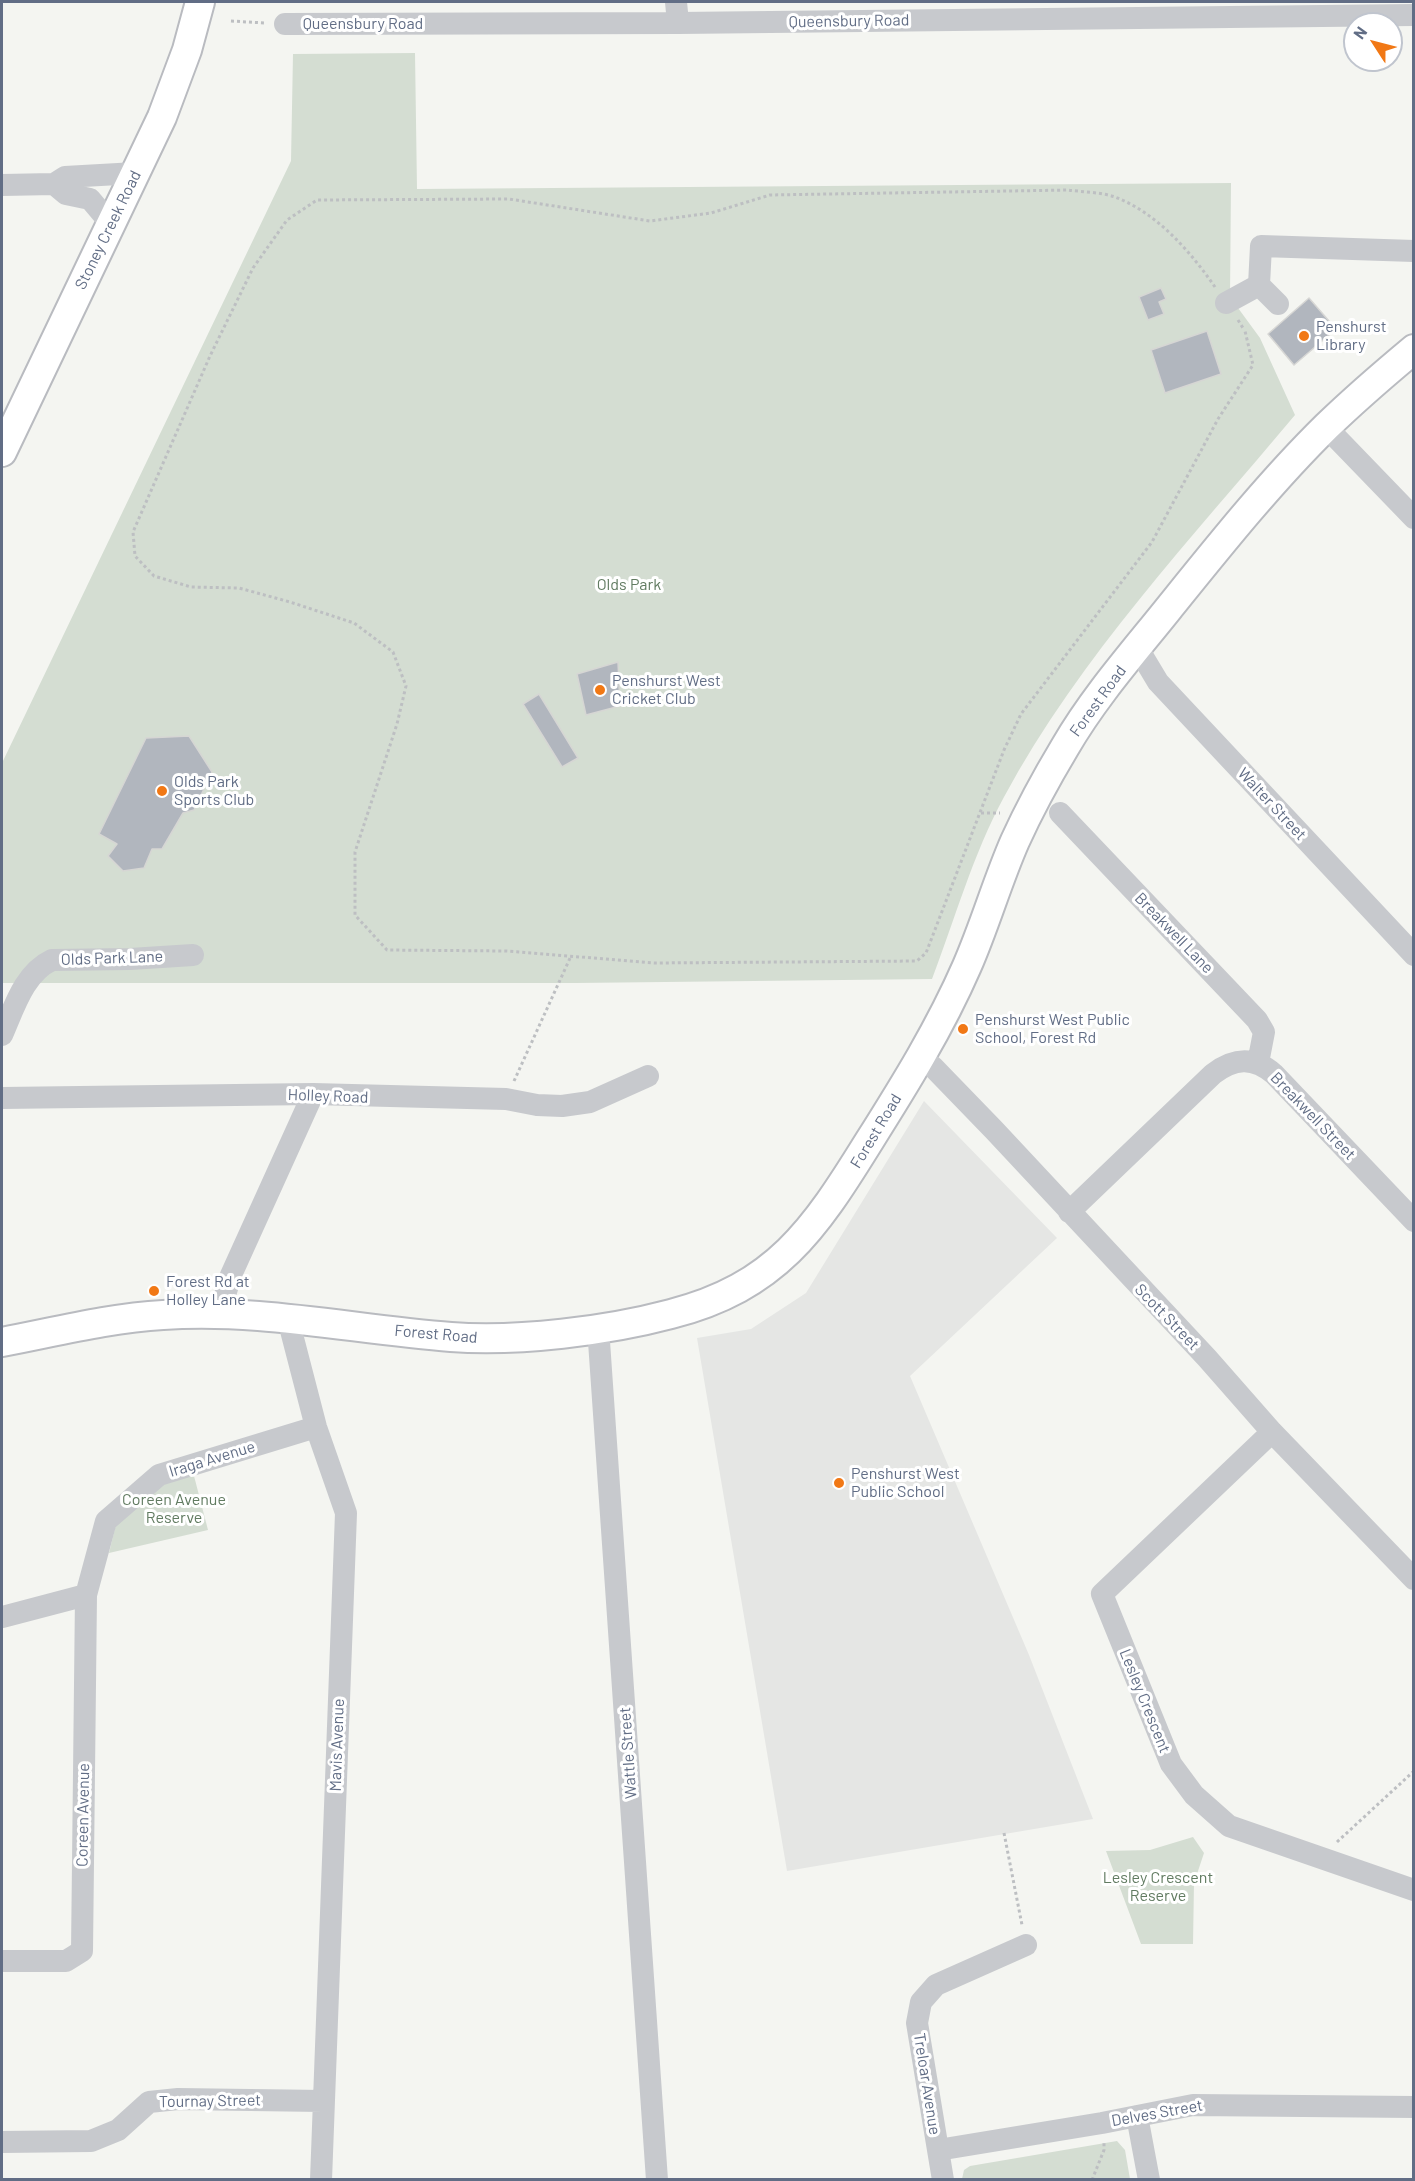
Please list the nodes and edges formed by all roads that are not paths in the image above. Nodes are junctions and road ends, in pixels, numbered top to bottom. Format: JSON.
{"nodes":[{"id":1,"x":200,"y":2,"type":"edge"},
{"id":2,"x":1184,"y":9,"type":"edge"},
{"id":3,"x":677,"y":12,"type":"edge"},
{"id":4,"x":1413,"y":15,"type":"edge"},
{"id":5,"x":285,"y":24,"type":"road end"},
{"id":6,"x":136,"y":173,"type":"junction"},
{"id":7,"x":54,"y":184,"type":"junction"},
{"id":8,"x":2,"y":185,"type":"edge"},
{"id":9,"x":111,"y":225,"type":"junction"},
{"id":10,"x":1413,"y":251,"type":"edge"},
{"id":11,"x":1259,"y":285,"type":"junction"},
{"id":12,"x":1226,"y":303,"type":"road end"},
{"id":13,"x":1278,"y":304,"type":"dead end"},
{"id":14,"x":1413,"y":349,"type":"edge"},
{"id":15,"x":1326,"y":427,"type":"junction"},
{"id":16,"x":2,"y":452,"type":"edge"},
{"id":17,"x":1413,"y":518,"type":"edge"},
{"id":18,"x":1137,"y":647,"type":"junction"},
{"id":19,"x":1060,"y":813,"type":"dead end"},
{"id":20,"x":193,"y":955,"type":"dead end"},
{"id":21,"x":1413,"y":955,"type":"edge"},
{"id":22,"x":2,"y":1035,"type":"edge"},
{"id":23,"x":920,"y":1057,"type":"junction"},
{"id":24,"x":1258,"y":1064,"type":"junction"},
{"id":25,"x":648,"y":1076,"type":"dead end"},
{"id":26,"x":313,"y":1094,"type":"junction"},
{"id":27,"x":2,"y":1098,"type":"edge"},
{"id":28,"x":1069,"y":1212,"type":"junction"},
{"id":29,"x":1413,"y":1221,"type":"edge"},
{"id":30,"x":219,"y":1315,"type":"junction"},
{"id":31,"x":288,"y":1319,"type":"junction"},
{"id":32,"x":598,"y":1328,"type":"junction"},
{"id":33,"x":2,"y":1342,"type":"edge"},
{"id":34,"x":316,"y":1427,"type":"junction"},
{"id":35,"x":1272,"y":1432,"type":"junction"},
{"id":36,"x":1413,"y":1579,"type":"edge"},
{"id":37,"x":86,"y":1595,"type":"junction"},
{"id":38,"x":2,"y":1617,"type":"edge"},
{"id":39,"x":1413,"y":1890,"type":"edge"},
{"id":40,"x":1026,"y":1945,"type":"road end"},
{"id":41,"x":2,"y":1961,"type":"edge"},
{"id":42,"x":323,"y":2101,"type":"junction"},
{"id":43,"x":1413,"y":2107,"type":"edge"},
{"id":44,"x":1137,"y":2116,"type":"junction"},
{"id":45,"x":2,"y":2142,"type":"edge"},
{"id":46,"x":938,"y":2150,"type":"junction"},
{"id":47,"x":321,"y":2180,"type":"edge"},
{"id":48,"x":657,"y":2180,"type":"edge"},
{"id":49,"x":943,"y":2180,"type":"edge"},
{"id":50,"x":1149,"y":2180,"type":"edge"}],
"edges":[{"from":1,"to":6,"type":"main road","name":"Stoney Creek Road"},
{"from":2,"to":3,"type":"street","name":"Queensbury Road"},
{"from":2,"to":4,"type":"street","name":"Queensbury Road"},
{"from":3,"to":5,"type":"street","name":"Queensbury Road"},
{"from":6,"to":7,"type":"street"},
{"from":6,"to":9,"type":"main road","name":"Stoney Creek Road"},
{"from":7,"to":8,"type":"street"},
{"from":7,"to":9,"type":"street"},
{"from":9,"to":16,"type":"main road","name":"Stoney Creek Road"},
{"from":10,"to":11,"type":"street"},
{"from":11,"to":12,"type":"street"},
{"from":11,"to":13,"type":"street"},
{"from":14,"to":15,"type":"main road","name":"Forest Road"},
{"from":15,"to":17,"type":"street"},
{"from":15,"to":18,"type":"main road","name":"Forest Road"},
{"from":18,"to":21,"type":"street","name":"Walter Street"},
{"from":18,"to":23,"type":"main road","name":"Forest Road"},
{"from":19,"to":24,"type":"street","name":"Breakwell Lane"},
{"from":20,"to":22,"type":"street","name":"Olds Park Lane"},
{"from":23,"to":28,"type":"street","name":"Scott Street"},
{"from":23,"to":32,"type":"main road","name":"Forest Road"},
{"from":24,"to":28,"type":"street","name":"Breakwell Street"},
{"from":24,"to":29,"type":"street","name":"Breakwell Street"},
{"from":25,"to":26,"type":"street","name":"Holley Road"},
{"from":26,"to":27,"type":"street","name":"Holley Road"},
{"from":26,"to":30,"type":"street"},
{"from":28,"to":35,"type":"street","name":"Scott Street"},
{"from":30,"to":31,"type":"main road","name":"Forest Road"},
{"from":30,"to":33,"type":"main road","name":"Forest Road"},
{"from":31,"to":32,"type":"main road","name":"Forest Road"},
{"from":31,"to":34,"type":"street","name":"Mavis Avenue"},
{"from":32,"to":48,"type":"street","name":"Wattle Street"},
{"from":34,"to":37,"type":"street","name":"Iraga Avenue"},
{"from":34,"to":42,"type":"street","name":"Mavis Avenue"},
{"from":35,"to":36,"type":"street","name":"Scott Street"},
{"from":35,"to":39,"type":"street","name":"Lesley Crescent"},
{"from":37,"to":38,"type":"street"},
{"from":37,"to":41,"type":"street","name":"Coreen Avenue"},
{"from":40,"to":46,"type":"street","name":"Treloar Avenue"},
{"from":42,"to":45,"type":"street","name":"Tournay Street"},
{"from":42,"to":47,"type":"street","name":"Mavis Avenue"},
{"from":43,"to":44,"type":"street","name":"Delves Street"},
{"from":44,"to":46,"type":"street","name":"Delves Street"},
{"from":44,"to":50,"type":"street"},
{"from":46,"to":49,"type":"street","name":"Treloar Avenue"}]}
